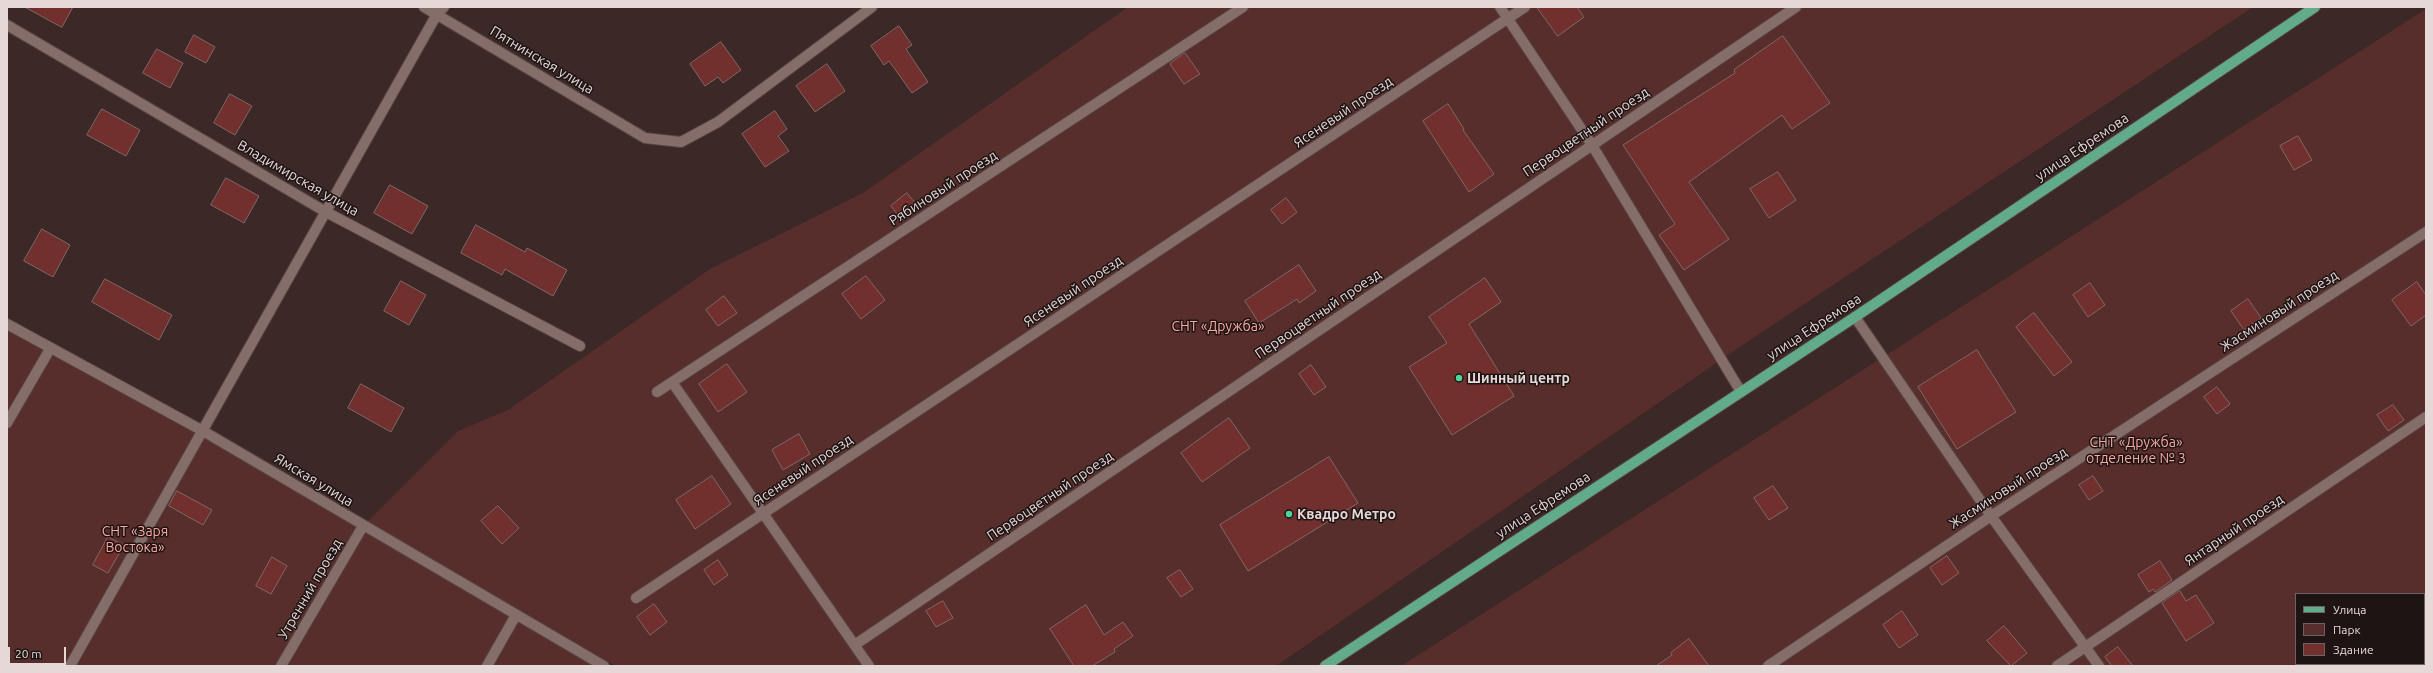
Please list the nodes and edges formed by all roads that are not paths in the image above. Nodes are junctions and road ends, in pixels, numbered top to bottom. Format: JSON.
{"nodes":[{"id":1,"x":424,"y":7,"type":"edge"},
{"id":2,"x":872,"y":7,"type":"edge"},
{"id":3,"x":1244,"y":7,"type":"edge"},
{"id":4,"x":1500,"y":7,"type":"edge"},
{"id":5,"x":1525,"y":7,"type":"edge"},
{"id":6,"x":1796,"y":7,"type":"edge"},
{"id":7,"x":2315,"y":7,"type":"edge"},
{"id":8,"x":440,"y":11,"type":"edge"},
{"id":9,"x":1508,"y":18,"type":"junction"},
{"id":10,"x":7,"y":25,"type":"edge"},
{"id":11,"x":1592,"y":145,"type":"junction"},
{"id":12,"x":326,"y":212,"type":"junction"},
{"id":13,"x":2426,"y":232,"type":"edge"},
{"id":14,"x":1855,"y":317,"type":"junction"},
{"id":15,"x":7,"y":324,"type":"edge"},
{"id":16,"x":580,"y":346,"type":"dead end"},
{"id":17,"x":50,"y":349,"type":"junction"},
{"id":18,"x":672,"y":382,"type":"junction"},
{"id":19,"x":657,"y":392,"type":"dead end"},
{"id":20,"x":1741,"y":392,"type":"junction"},
{"id":21,"x":2426,"y":417,"type":"edge"},
{"id":22,"x":7,"y":423,"type":"edge"},
{"id":23,"x":204,"y":432,"type":"junction"},
{"id":24,"x":764,"y":513,"type":"junction"},
{"id":25,"x":1991,"y":516,"type":"junction"},
{"id":26,"x":363,"y":526,"type":"junction"},
{"id":27,"x":636,"y":598,"type":"dead end"},
{"id":28,"x":516,"y":615,"type":"junction"},
{"id":29,"x":856,"y":644,"type":"junction"},
{"id":30,"x":2086,"y":646,"type":"junction"},
{"id":31,"x":70,"y":666,"type":"edge"},
{"id":32,"x":281,"y":666,"type":"edge"},
{"id":33,"x":487,"y":666,"type":"edge"},
{"id":34,"x":604,"y":666,"type":"edge"},
{"id":35,"x":869,"y":666,"type":"edge"},
{"id":36,"x":1324,"y":666,"type":"edge"},
{"id":37,"x":1768,"y":666,"type":"edge"},
{"id":38,"x":2057,"y":666,"type":"edge"},
{"id":39,"x":2099,"y":666,"type":"edge"}],
"edges":[{"from":1,"to":8,"type":"street","name":"Пятнинская улица"},
{"from":2,"to":8,"type":"street","name":"Пятнинская улица"},
{"from":3,"to":18,"type":"street","name":"Рябиновый проезд"},
{"from":4,"to":9,"type":"street"},
{"from":5,"to":9,"type":"street","name":"Ясеневый проезд"},
{"from":6,"to":11,"type":"street","name":"Первоцветный проезд"},
{"from":7,"to":14,"type":"main road","name":"улица Ефремова"},
{"from":8,"to":12,"type":"street"},
{"from":9,"to":11,"type":"street"},
{"from":9,"to":24,"type":"street","name":"Ясеневый проезд"},
{"from":10,"to":12,"type":"street","name":"Владимирская улица"},
{"from":11,"to":20,"type":"street"},
{"from":11,"to":29,"type":"street","name":"Первоцветный проезд"},
{"from":12,"to":16,"type":"street","name":"Владимирская улица"},
{"from":12,"to":23,"type":"street"},
{"from":13,"to":25,"type":"street","name":"Жасминовый проезд"},
{"from":14,"to":20,"type":"main road","name":"улица Ефремова"},
{"from":14,"to":25,"type":"street"},
{"from":15,"to":17,"type":"street","name":"Ямская улица"},
{"from":17,"to":22,"type":"street"},
{"from":17,"to":23,"type":"street","name":"Ямская улица"},
{"from":18,"to":19,"type":"street","name":"Рябиновый проезд"},
{"from":18,"to":24,"type":"street"},
{"from":20,"to":36,"type":"main road","name":"улица Ефремова"},
{"from":21,"to":30,"type":"street","name":"Янтарный проезд"},
{"from":23,"to":26,"type":"street","name":"Ямская улица"},
{"from":23,"to":31,"type":"street"},
{"from":24,"to":27,"type":"street","name":"Ясеневый проезд"},
{"from":24,"to":29,"type":"street"},
{"from":25,"to":30,"type":"street"},
{"from":25,"to":37,"type":"street","name":"Жасминовый проезд"},
{"from":26,"to":28,"type":"street","name":"Ямская улица"},
{"from":26,"to":32,"type":"street","name":"Утренний проезд"},
{"from":28,"to":33,"type":"street"},
{"from":28,"to":34,"type":"street","name":"Ямская улица"},
{"from":29,"to":35,"type":"street"},
{"from":30,"to":38,"type":"street","name":"Янтарный проезд"},
{"from":30,"to":39,"type":"street"}]}
